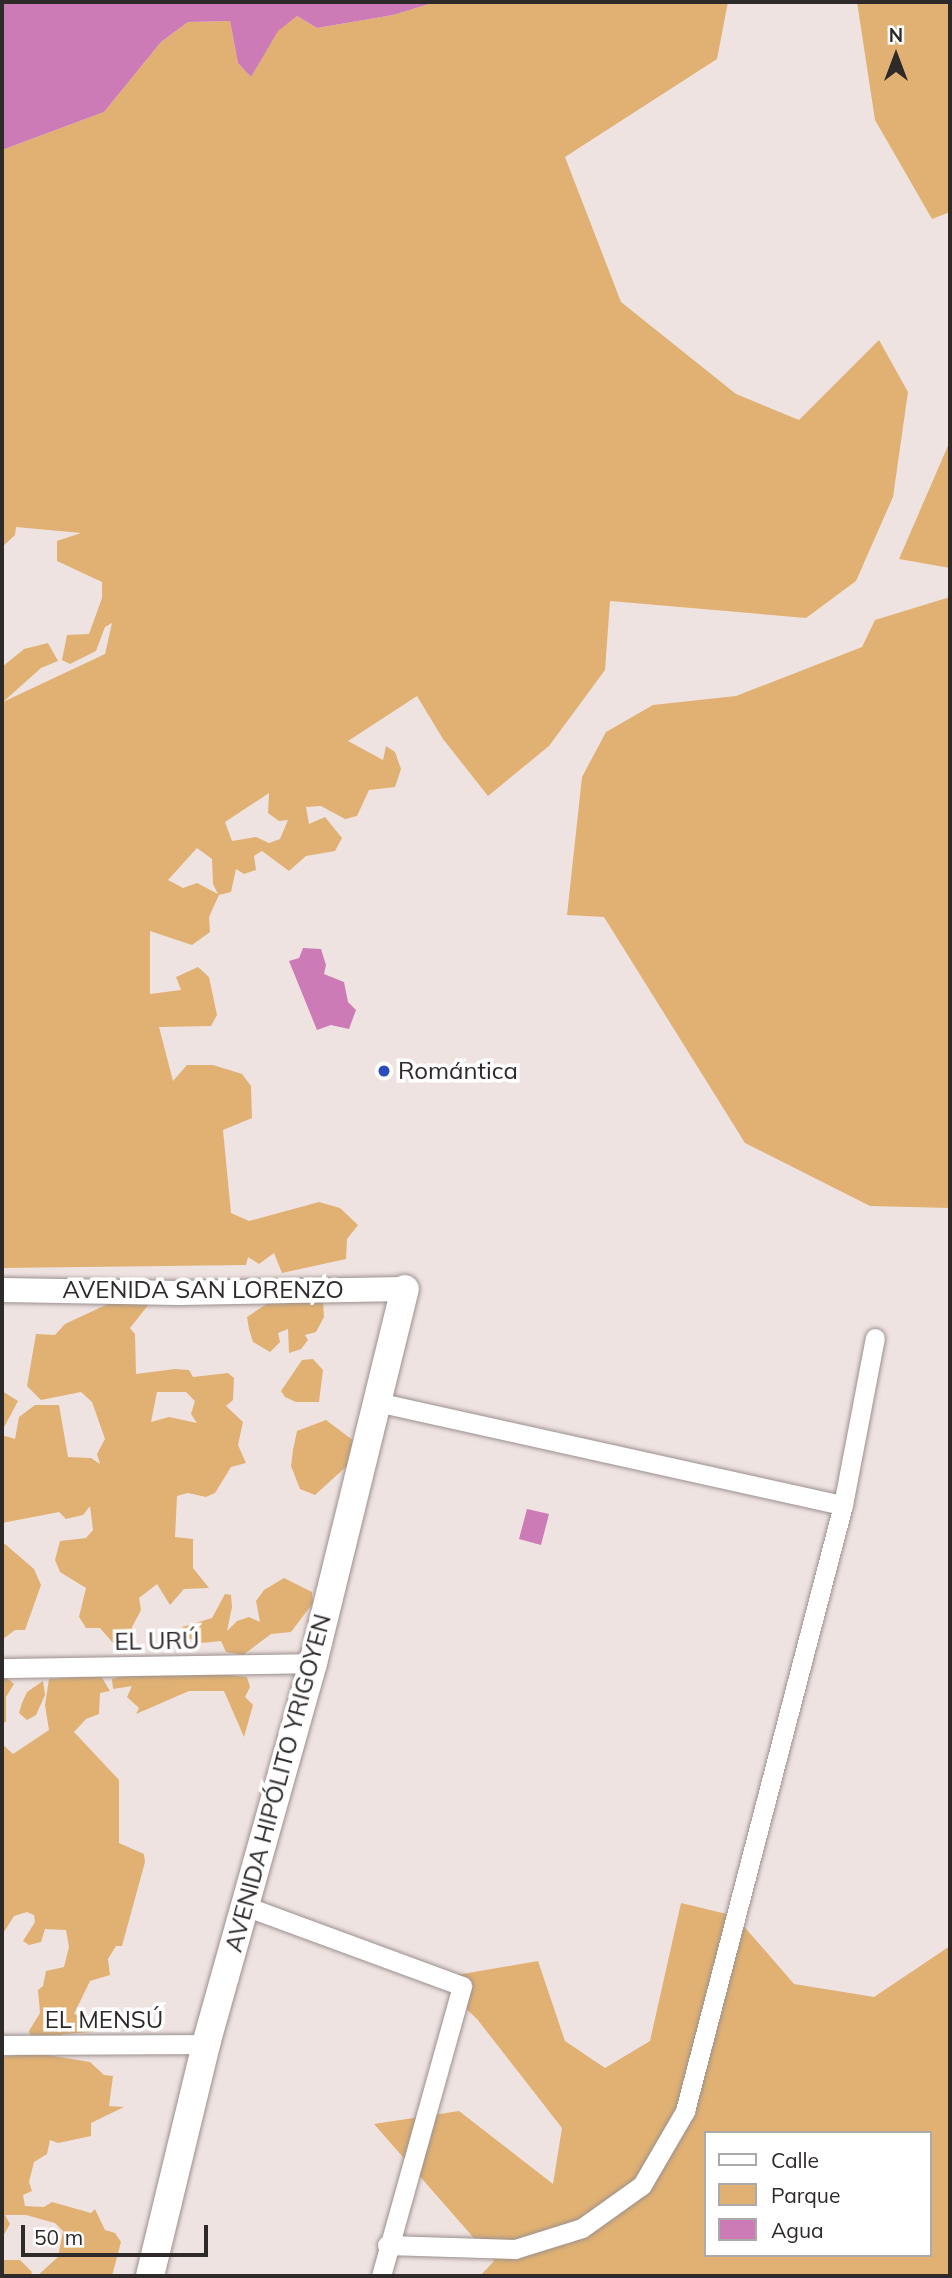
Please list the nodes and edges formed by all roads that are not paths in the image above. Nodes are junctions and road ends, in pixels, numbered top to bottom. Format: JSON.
{"nodes":[{"id":1,"x":405,"y":1289,"type":"joint"},
{"id":2,"x":2,"y":1290,"type":"edge"},
{"id":3,"x":875,"y":1339,"type":"dead end"},
{"id":4,"x":377,"y":1402,"type":"junction"},
{"id":5,"x":843,"y":1504,"type":"junction"},
{"id":6,"x":313,"y":1663,"type":"junction"},
{"id":7,"x":2,"y":1668,"type":"edge"},
{"id":8,"x":245,"y":1906,"type":"junction"},
{"id":9,"x":206,"y":2044,"type":"junction"},
{"id":10,"x":2,"y":2045,"type":"edge"},
{"id":11,"x":387,"y":2245,"type":"junction"},
{"id":12,"x":150,"y":2276,"type":"edge"},
{"id":13,"x":381,"y":2276,"type":"edge"}],
"edges":[{"from":1,"to":2,"type":"street","name":"AVENIDA SAN LORENZO"},
{"from":1,"to":4,"type":"main road","name":"AVENIDA HIPÓLITO YRIGOYEN"},
{"from":3,"to":5,"type":"street"},
{"from":4,"to":5,"type":"street"},
{"from":4,"to":6,"type":"main road","name":"AVENIDA HIPÓLITO YRIGOYEN"},
{"from":5,"to":11,"type":"street"},
{"from":6,"to":7,"type":"street","name":"EL URÚ"},
{"from":6,"to":8,"type":"main road","name":"AVENIDA HIPÓLITO YRIGOYEN"},
{"from":8,"to":9,"type":"main road","name":"AVENIDA HIPÓLITO YRIGOYEN"},
{"from":8,"to":11,"type":"street"},
{"from":9,"to":10,"type":"street","name":"EL MENSÚ"},
{"from":9,"to":12,"type":"main road","name":"AVENIDA HIPÓLITO YRIGOYEN"},
{"from":11,"to":13,"type":"street"}]}
